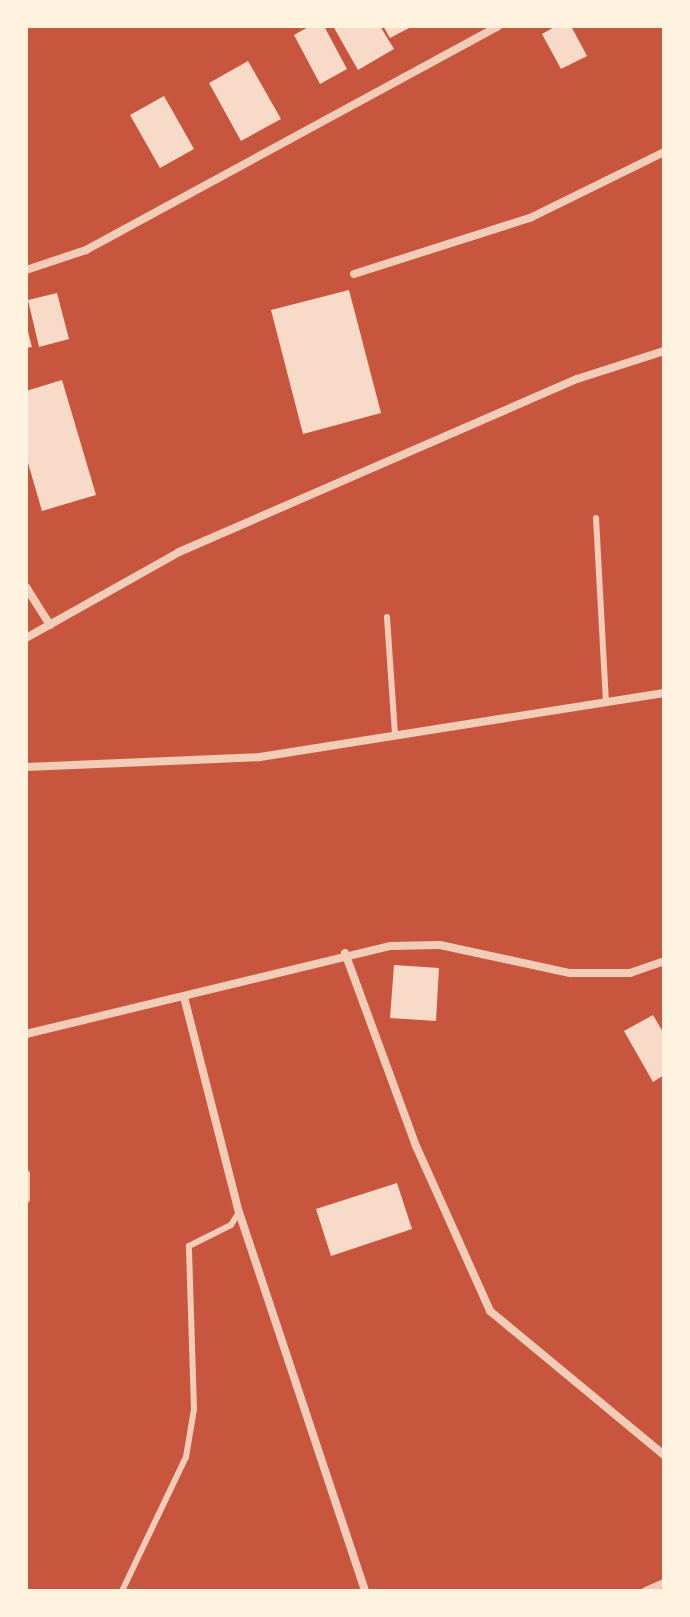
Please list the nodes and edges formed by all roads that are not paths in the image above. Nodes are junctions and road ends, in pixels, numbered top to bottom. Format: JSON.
{"nodes":[{"id":1,"x":498,"y":26,"type":"edge"},
{"id":2,"x":664,"y":152,"type":"edge"},
{"id":3,"x":26,"y":270,"type":"edge"},
{"id":4,"x":354,"y":274,"type":"dead end"},
{"id":5,"x":664,"y":351,"type":"edge"},
{"id":6,"x":596,"y":518,"type":"dead end"},
{"id":7,"x":26,"y":587,"type":"edge"},
{"id":8,"x":387,"y":617,"type":"dead end"},
{"id":9,"x":50,"y":625,"type":"junction"},
{"id":10,"x":26,"y":638,"type":"edge"},
{"id":11,"x":664,"y":693,"type":"edge"},
{"id":12,"x":606,"y":701,"type":"junction"},
{"id":13,"x":395,"y":735,"type":"junction"},
{"id":14,"x":26,"y":767,"type":"edge"},
{"id":15,"x":345,"y":953,"type":"junction"},
{"id":16,"x":664,"y":961,"type":"edge"},
{"id":17,"x":184,"y":997,"type":"junction"},
{"id":18,"x":26,"y":1034,"type":"edge"},
{"id":19,"x":26,"y":1174,"type":"edge"},
{"id":20,"x":26,"y":1199,"type":"edge"},
{"id":21,"x":239,"y":1212,"type":"junction"},
{"id":22,"x":664,"y":1455,"type":"edge"},
{"id":23,"x":664,"y":1583,"type":"edge"},
{"id":24,"x":122,"y":1591,"type":"edge"},
{"id":25,"x":365,"y":1591,"type":"edge"},
{"id":26,"x":646,"y":1591,"type":"edge"}],
"edges":[{"from":1,"to":3,"type":"street"},
{"from":2,"to":4,"type":"street"},
{"from":5,"to":9,"type":"street"},
{"from":6,"to":12,"type":"lane"},
{"from":7,"to":9,"type":"street"},
{"from":8,"to":13,"type":"lane"},
{"from":9,"to":10,"type":"street"},
{"from":11,"to":12,"type":"street"},
{"from":12,"to":13,"type":"street"},
{"from":13,"to":14,"type":"street"},
{"from":15,"to":16,"type":"street"},
{"from":15,"to":17,"type":"street"},
{"from":15,"to":22,"type":"street"},
{"from":17,"to":18,"type":"street"},
{"from":17,"to":21,"type":"street"},
{"from":19,"to":20,"type":"street"},
{"from":21,"to":24,"type":"lane"},
{"from":21,"to":25,"type":"street"},
{"from":23,"to":26,"type":"street"}]}
